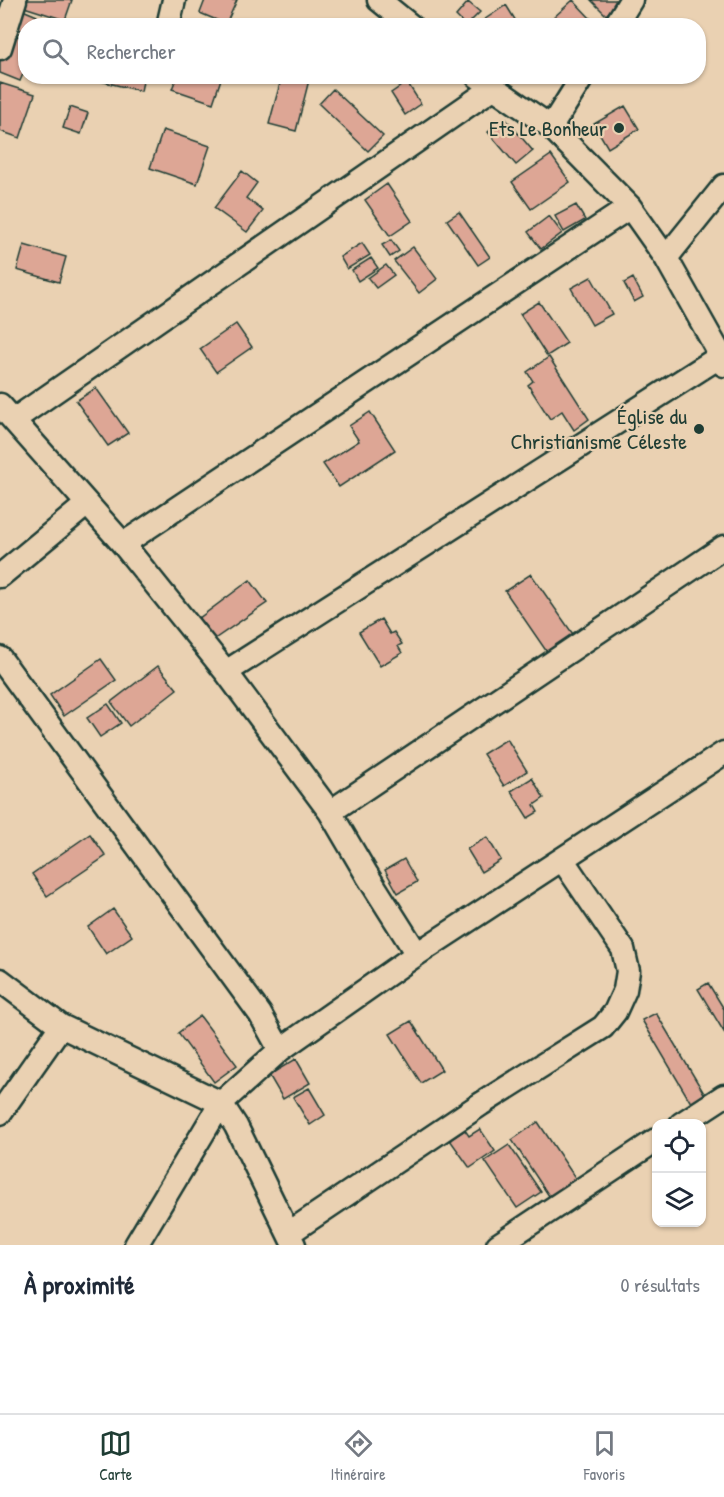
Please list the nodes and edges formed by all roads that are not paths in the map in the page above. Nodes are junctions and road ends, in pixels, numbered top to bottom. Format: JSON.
{"nodes":[{"id":1,"x":15,"y":0,"type":"edge"},
{"id":2,"x":174,"y":0,"type":"edge"},
{"id":3,"x":379,"y":0,"type":"edge"},
{"id":4,"x":631,"y":0,"type":"edge"},
{"id":5,"x":170,"y":18,"type":"edge"},
{"id":6,"x":401,"y":18,"type":"edge"},
{"id":7,"x":620,"y":18,"type":"edge"},
{"id":8,"x":0,"y":48,"type":"edge"},
{"id":9,"x":482,"y":84,"type":"edge"},
{"id":10,"x":488,"y":84,"type":"edge"},
{"id":11,"x":578,"y":84,"type":"edge"},
{"id":12,"x":551,"y":127,"type":"junction"},
{"id":13,"x":724,"y":186,"type":"edge"},
{"id":14,"x":630,"y":207,"type":"junction"},
{"id":15,"x":666,"y":258,"type":"junction"},
{"id":16,"x":723,"y":358,"type":"edge"},
{"id":17,"x":7,"y":412,"type":"edge"},
{"id":18,"x":87,"y":504,"type":"junction"},
{"id":19,"x":123,"y":544,"type":"junction"},
{"id":20,"x":724,"y":547,"type":"edge"},
{"id":21,"x":0,"y":576,"type":"edge"},
{"id":22,"x":0,"y":658,"type":"edge"},
{"id":23,"x":226,"y":672,"type":"junction"},
{"id":24,"x":724,"y":753,"type":"edge"},
{"id":25,"x":330,"y":812,"type":"junction"},
{"id":26,"x":562,"y":859,"type":"junction"},
{"id":27,"x":417,"y":954,"type":"junction"},
{"id":28,"x":0,"y":980,"type":"edge"},
{"id":29,"x":61,"y":1026,"type":"junction"},
{"id":30,"x":280,"y":1050,"type":"junction"},
{"id":31,"x":724,"y":1096,"type":"edge"},
{"id":32,"x":221,"y":1103,"type":"junction"},
{"id":33,"x":0,"y":1113,"type":"edge"},
{"id":34,"x":689,"y":1119,"type":"edge"},
{"id":35,"x":652,"y":1143,"type":"edge"},
{"id":36,"x":291,"y":1239,"type":"edge"},
{"id":37,"x":136,"y":1245,"type":"edge"},
{"id":38,"x":498,"y":1245,"type":"edge"}],
"edges":[{"from":1,"to":8,"type":"street"},
{"from":2,"to":5,"type":"street"},
{"from":3,"to":6,"type":"street"},
{"from":4,"to":7,"type":"street"},
{"from":9,"to":17,"type":"street"},
{"from":10,"to":12,"type":"street"},
{"from":11,"to":12,"type":"street"},
{"from":12,"to":14,"type":"street"},
{"from":13,"to":15,"type":"street"},
{"from":14,"to":15,"type":"street"},
{"from":14,"to":19,"type":"street"},
{"from":15,"to":16,"type":"street"},
{"from":16,"to":23,"type":"street"},
{"from":17,"to":18,"type":"street"},
{"from":18,"to":19,"type":"street"},
{"from":18,"to":21,"type":"street"},
{"from":19,"to":23,"type":"street"},
{"from":20,"to":25,"type":"street"},
{"from":22,"to":30,"type":"street"},
{"from":23,"to":25,"type":"street"},
{"from":24,"to":26,"type":"street"},
{"from":25,"to":27,"type":"street"},
{"from":26,"to":27,"type":"street"},
{"from":26,"to":36,"type":"street"},
{"from":27,"to":30,"type":"street"},
{"from":28,"to":29,"type":"street"},
{"from":29,"to":32,"type":"street"},
{"from":29,"to":33,"type":"street"},
{"from":30,"to":32,"type":"street"},
{"from":31,"to":34,"type":"street"},
{"from":32,"to":36,"type":"street"},
{"from":32,"to":37,"type":"street"},
{"from":35,"to":38,"type":"street"}]}
